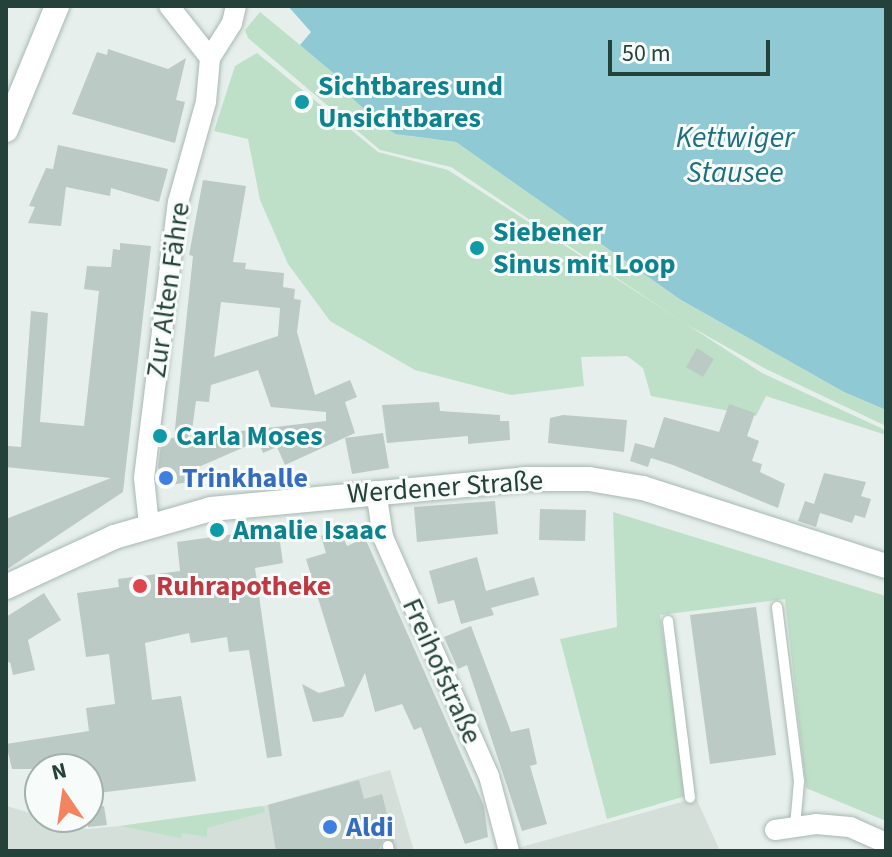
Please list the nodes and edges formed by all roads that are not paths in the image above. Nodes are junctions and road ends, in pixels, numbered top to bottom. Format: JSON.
{"nodes":[{"id":1,"x":57,"y":6,"type":"edge"},
{"id":2,"x":169,"y":6,"type":"edge"},
{"id":3,"x":236,"y":6,"type":"edge"},
{"id":4,"x":210,"y":58,"type":"junction"},
{"id":5,"x":6,"y":130,"type":"edge"},
{"id":6,"x":376,"y":491,"type":"junction"},
{"id":7,"x":149,"y":525,"type":"junction"},
{"id":8,"x":886,"y":566,"type":"edge"},
{"id":9,"x":6,"y":587,"type":"edge"},
{"id":10,"x":777,"y":607,"type":"dead end"},
{"id":11,"x":668,"y":621,"type":"dead end"},
{"id":12,"x":690,"y":798,"type":"dead end"},
{"id":13,"x":785,"y":828,"type":"joint"},
{"id":14,"x":886,"y":843,"type":"edge"},
{"id":15,"x":509,"y":851,"type":"edge"}],
"edges":[{"from":1,"to":5,"type":"main road"},
{"from":2,"to":4,"type":"street"},
{"from":3,"to":4,"type":"street","name":"Zur Alten Fähre"},
{"from":4,"to":7,"type":"street","name":"Zur Alten Fähre"},
{"from":6,"to":7,"type":"main road","name":"Werdener Straße"},
{"from":6,"to":8,"type":"main road","name":"Werdener Straße"},
{"from":6,"to":15,"type":"street","name":"Freihofstraße"},
{"from":7,"to":9,"type":"main road","name":"Werdener Straße"},
{"from":10,"to":13,"type":"lane"},
{"from":11,"to":12,"type":"lane"},
{"from":13,"to":14,"type":"street"}]}
